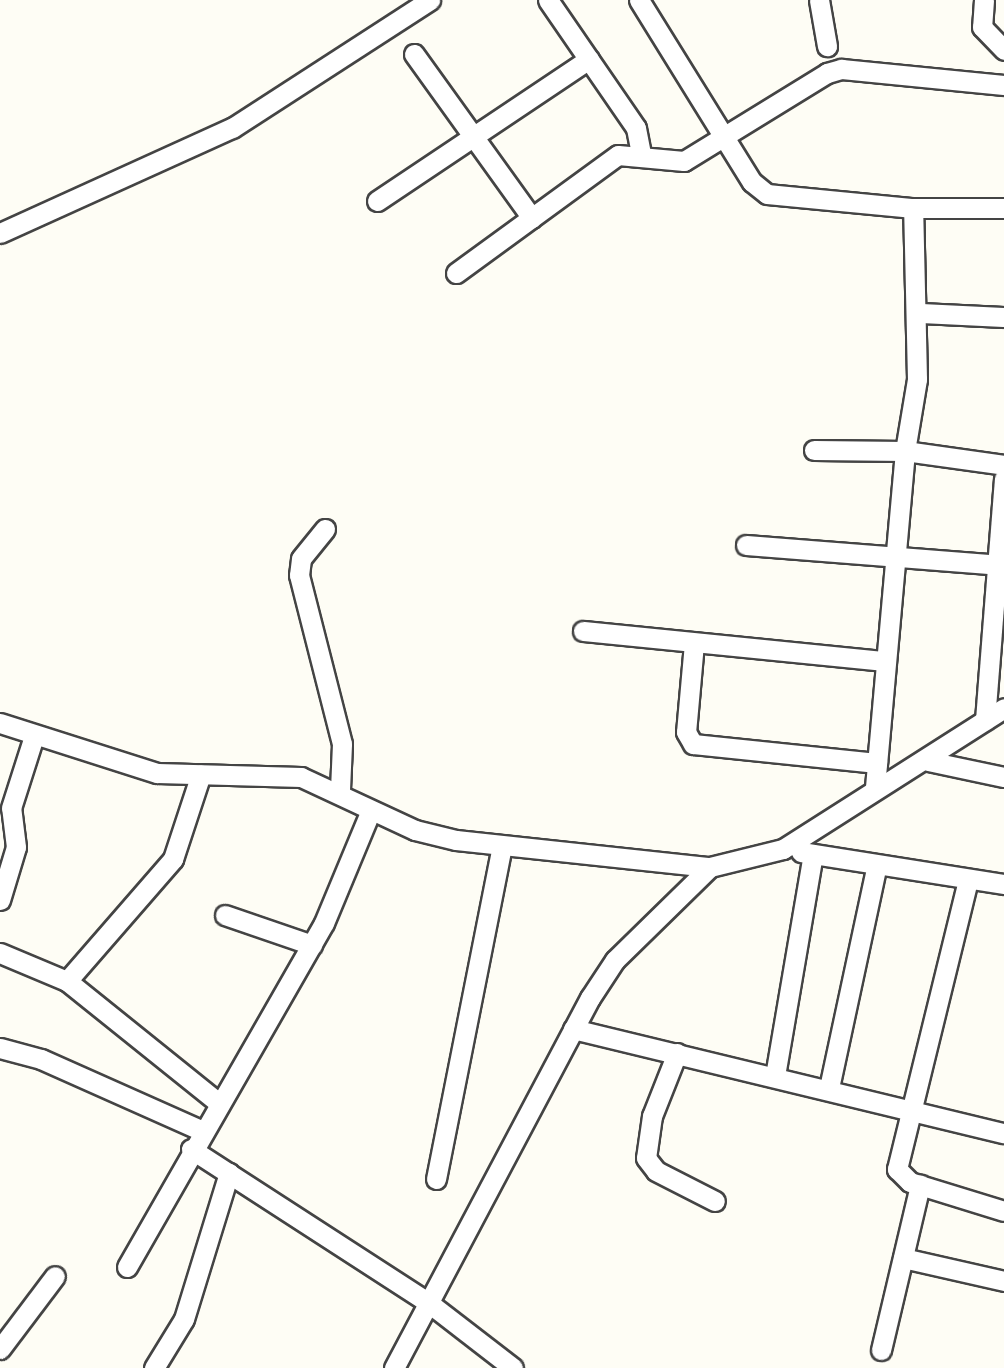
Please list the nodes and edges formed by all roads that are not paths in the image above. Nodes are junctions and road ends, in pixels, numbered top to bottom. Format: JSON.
{"nodes":[{"id":1,"x":430,"y":0,"type":"edge"},
{"id":2,"x":548,"y":0,"type":"edge"},
{"id":3,"x":639,"y":0,"type":"edge"},
{"id":4,"x":820,"y":0,"type":"edge"},
{"id":5,"x":984,"y":0,"type":"edge"},
{"id":6,"x":827,"y":46,"type":"dead end"},
{"id":7,"x":1004,"y":50,"type":"edge"},
{"id":8,"x":414,"y":54,"type":"dead end"},
{"id":9,"x":589,"y":60,"type":"junction"},
{"id":10,"x":1004,"y":85,"type":"edge"},
{"id":11,"x":721,"y":132,"type":"junction"},
{"id":12,"x":474,"y":137,"type":"junction"},
{"id":13,"x":642,"y":154,"type":"junction"},
{"id":14,"x":377,"y":201,"type":"dead end"},
{"id":15,"x":913,"y":208,"type":"junction"},
{"id":16,"x":1004,"y":208,"type":"edge"},
{"id":17,"x":532,"y":218,"type":"junction"},
{"id":18,"x":0,"y":233,"type":"edge"},
{"id":19,"x":456,"y":273,"type":"dead end"},
{"id":20,"x":920,"y":313,"type":"junction"},
{"id":21,"x":1004,"y":317,"type":"edge"},
{"id":22,"x":814,"y":450,"type":"dead end"},
{"id":23,"x":905,"y":451,"type":"junction"},
{"id":24,"x":1004,"y":465,"type":"edge"},
{"id":25,"x":1004,"y":479,"type":"edge"},
{"id":26,"x":325,"y":529,"type":"dead end"},
{"id":27,"x":746,"y":545,"type":"dead end"},
{"id":28,"x":894,"y":556,"type":"junction"},
{"id":29,"x":998,"y":565,"type":"junction"},
{"id":30,"x":583,"y":631,"type":"dead end"},
{"id":31,"x":694,"y":643,"type":"junction"},
{"id":32,"x":886,"y":661,"type":"junction"},
{"id":33,"x":1004,"y":708,"type":"edge"},
{"id":34,"x":985,"y":720,"type":"junction"},
{"id":35,"x":0,"y":723,"type":"edge"},
{"id":36,"x":34,"y":736,"type":"junction"},
{"id":37,"x":928,"y":761,"type":"junction"},
{"id":38,"x":877,"y":764,"type":"junction"},
{"id":39,"x":201,"y":774,"type":"junction"},
{"id":40,"x":1004,"y":777,"type":"edge"},
{"id":41,"x":875,"y":787,"type":"junction"},
{"id":42,"x":340,"y":790,"type":"junction"},
{"id":43,"x":371,"y":810,"type":"junction"},
{"id":44,"x":502,"y":846,"type":"junction"},
{"id":45,"x":783,"y":849,"type":"junction"},
{"id":46,"x":813,"y":854,"type":"junction"},
{"id":47,"x":877,"y":865,"type":"junction"},
{"id":48,"x":710,"y":867,"type":"junction"},
{"id":49,"x":968,"y":880,"type":"junction"},
{"id":50,"x":1004,"y":884,"type":"edge"},
{"id":51,"x":0,"y":900,"type":"edge"},
{"id":52,"x":225,"y":915,"type":"dead end"},
{"id":53,"x":312,"y":945,"type":"junction"},
{"id":54,"x":0,"y":953,"type":"edge"},
{"id":55,"x":67,"y":981,"type":"junction"},
{"id":56,"x":573,"y":1028,"type":"junction"},
{"id":57,"x":0,"y":1048,"type":"edge"},
{"id":58,"x":677,"y":1053,"type":"junction"},
{"id":59,"x":775,"y":1076,"type":"junction"},
{"id":60,"x":829,"y":1088,"type":"junction"},
{"id":61,"x":219,"y":1103,"type":"junction"},
{"id":62,"x":911,"y":1110,"type":"junction"},
{"id":63,"x":1003,"y":1130,"type":"edge"},
{"id":64,"x":203,"y":1131,"type":"junction"},
{"id":65,"x":191,"y":1149,"type":"junction"},
{"id":66,"x":229,"y":1173,"type":"junction"},
{"id":67,"x":436,"y":1179,"type":"dead end"},
{"id":68,"x":920,"y":1185,"type":"junction"},
{"id":69,"x":715,"y":1201,"type":"dead end"},
{"id":70,"x":1004,"y":1211,"type":"edge"},
{"id":71,"x":903,"y":1258,"type":"junction"},
{"id":72,"x":127,"y":1267,"type":"dead end"},
{"id":73,"x":55,"y":1276,"type":"dead end"},
{"id":74,"x":1004,"y":1281,"type":"edge"},
{"id":75,"x":429,"y":1303,"type":"junction"},
{"id":76,"x":0,"y":1349,"type":"edge"},
{"id":77,"x":881,"y":1350,"type":"dead end"},
{"id":78,"x":154,"y":1368,"type":"edge"},
{"id":79,"x":394,"y":1368,"type":"edge"},
{"id":80,"x":513,"y":1368,"type":"edge"}],
"edges":[{"from":1,"to":18,"type":"street"},
{"from":2,"to":9,"type":"street"},
{"from":3,"to":11,"type":"street"},
{"from":4,"to":6,"type":"street"},
{"from":5,"to":7,"type":"street"},
{"from":8,"to":12,"type":"street"},
{"from":9,"to":12,"type":"street"},
{"from":9,"to":13,"type":"street"},
{"from":10,"to":11,"type":"street"},
{"from":11,"to":13,"type":"street"},
{"from":11,"to":15,"type":"street"},
{"from":12,"to":14,"type":"street"},
{"from":12,"to":17,"type":"street"},
{"from":13,"to":17,"type":"street"},
{"from":15,"to":16,"type":"street"},
{"from":15,"to":20,"type":"street"},
{"from":17,"to":19,"type":"street"},
{"from":20,"to":21,"type":"street"},
{"from":20,"to":23,"type":"street"},
{"from":22,"to":23,"type":"street"},
{"from":23,"to":24,"type":"street"},
{"from":23,"to":28,"type":"street"},
{"from":25,"to":29,"type":"street"},
{"from":26,"to":42,"type":"street"},
{"from":27,"to":28,"type":"street"},
{"from":28,"to":29,"type":"street"},
{"from":28,"to":32,"type":"street"},
{"from":29,"to":34,"type":"street"},
{"from":30,"to":31,"type":"street"},
{"from":31,"to":32,"type":"street"},
{"from":31,"to":38,"type":"street"},
{"from":32,"to":38,"type":"street"},
{"from":33,"to":34,"type":"street"},
{"from":34,"to":37,"type":"street"},
{"from":35,"to":36,"type":"street"},
{"from":36,"to":39,"type":"street"},
{"from":36,"to":51,"type":"street"},
{"from":37,"to":40,"type":"street"},
{"from":37,"to":41,"type":"street"},
{"from":38,"to":41,"type":"street"},
{"from":39,"to":42,"type":"street"},
{"from":39,"to":55,"type":"street"},
{"from":41,"to":45,"type":"street"},
{"from":42,"to":43,"type":"street"},
{"from":43,"to":44,"type":"street"},
{"from":43,"to":53,"type":"street"},
{"from":44,"to":48,"type":"street"},
{"from":44,"to":67,"type":"street"},
{"from":45,"to":46,"type":"street"},
{"from":45,"to":48,"type":"street"},
{"from":46,"to":47,"type":"street"},
{"from":46,"to":59,"type":"street"},
{"from":47,"to":49,"type":"street"},
{"from":47,"to":60,"type":"street"},
{"from":48,"to":56,"type":"street"},
{"from":49,"to":50,"type":"street"},
{"from":49,"to":62,"type":"street"},
{"from":52,"to":53,"type":"street"},
{"from":53,"to":61,"type":"street"},
{"from":54,"to":55,"type":"street"},
{"from":55,"to":61,"type":"street"},
{"from":56,"to":58,"type":"street"},
{"from":56,"to":75,"type":"street"},
{"from":57,"to":64,"type":"street"},
{"from":58,"to":59,"type":"street"},
{"from":58,"to":69,"type":"street"},
{"from":59,"to":60,"type":"street"},
{"from":60,"to":62,"type":"street"},
{"from":61,"to":64,"type":"street"},
{"from":62,"to":63,"type":"street"},
{"from":62,"to":68,"type":"street"},
{"from":64,"to":65,"type":"street"},
{"from":65,"to":66,"type":"street"},
{"from":65,"to":72,"type":"street"},
{"from":66,"to":75,"type":"street"},
{"from":66,"to":78,"type":"street"},
{"from":68,"to":70,"type":"street"},
{"from":68,"to":71,"type":"street"},
{"from":71,"to":74,"type":"street"},
{"from":71,"to":77,"type":"street"},
{"from":73,"to":76,"type":"street"},
{"from":75,"to":79,"type":"street"},
{"from":75,"to":80,"type":"street"}]}
